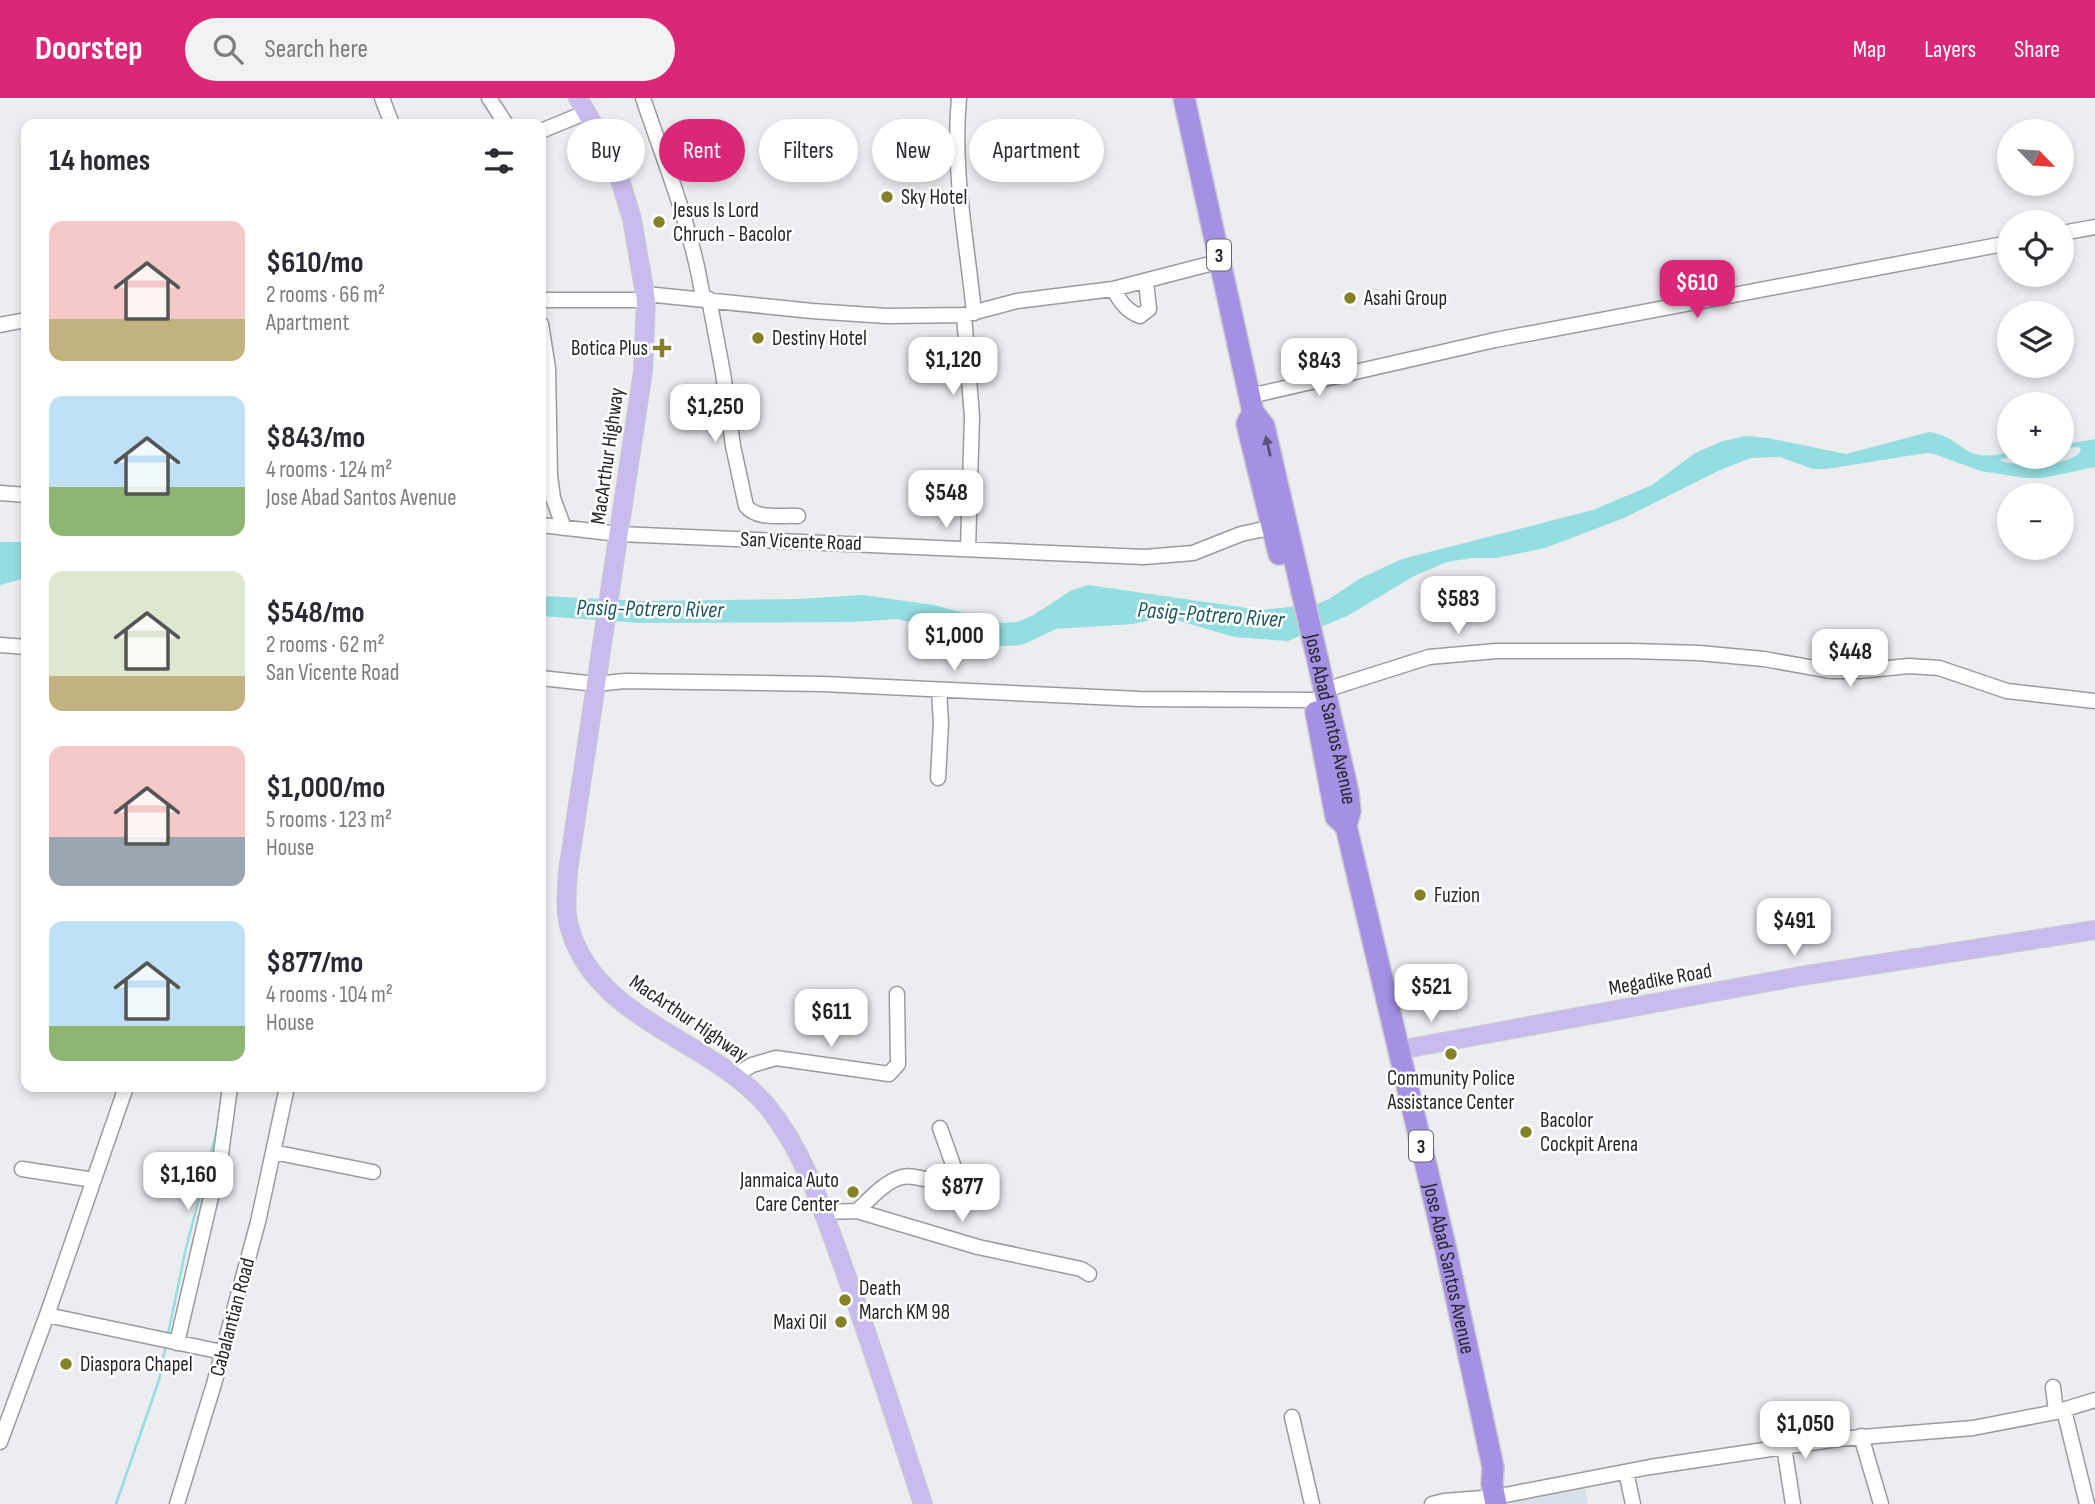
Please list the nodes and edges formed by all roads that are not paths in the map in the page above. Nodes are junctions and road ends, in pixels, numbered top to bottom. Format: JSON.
{"nodes":[{"id":1,"x":382,"y":98,"type":"edge"},
{"id":2,"x":489,"y":98,"type":"edge"},
{"id":3,"x":643,"y":98,"type":"edge"},
{"id":4,"x":959,"y":98,"type":"edge"},
{"id":5,"x":1184,"y":98,"type":"edge"},
{"id":6,"x":582,"y":105,"type":"edge"},
{"id":7,"x":390,"y":119,"type":"edge"},
{"id":8,"x":503,"y":119,"type":"edge"},
{"id":9,"x":546,"y":128,"type":"edge"},
{"id":10,"x":2095,"y":227,"type":"edge"},
{"id":11,"x":2074,"y":231,"type":"edge"},
{"id":12,"x":1997,"y":245,"type":"edge"},
{"id":13,"x":1221,"y":261,"type":"junction"},
{"id":14,"x":1146,"y":282,"type":"junction"},
{"id":15,"x":1113,"y":289,"type":"junction"},
{"id":16,"x":646,"y":297,"type":"junction"},
{"id":17,"x":706,"y":299,"type":"junction"},
{"id":18,"x":546,"y":300,"type":"edge"},
{"id":19,"x":969,"y":314,"type":"junction"},
{"id":20,"x":21,"y":321,"type":"edge"},
{"id":21,"x":0,"y":325,"type":"edge"},
{"id":22,"x":546,"y":355,"type":"edge"},
{"id":23,"x":1252,"y":404,"type":"junction"},
{"id":24,"x":546,"y":420,"type":"edge"},
{"id":25,"x":546,"y":452,"type":"edge"},
{"id":26,"x":0,"y":493,"type":"edge"},
{"id":27,"x":21,"y":495,"type":"edge"},
{"id":28,"x":798,"y":516,"type":"dead end"},
{"id":29,"x":546,"y":526,"type":"edge"},
{"id":30,"x":564,"y":528,"type":"junction"},
{"id":31,"x":1279,"y":531,"type":"junction"},
{"id":32,"x":619,"y":536,"type":"junction"},
{"id":33,"x":968,"y":548,"type":"junction"},
{"id":34,"x":0,"y":645,"type":"edge"},
{"id":35,"x":21,"y":647,"type":"edge"},
{"id":36,"x":546,"y":678,"type":"edge"},
{"id":37,"x":597,"y":681,"type":"junction"},
{"id":38,"x":939,"y":690,"type":"junction"},
{"id":39,"x":1318,"y":690,"type":"junction"},
{"id":40,"x":2095,"y":701,"type":"edge"},
{"id":41,"x":938,"y":778,"type":"dead end"},
{"id":42,"x":2095,"y":930,"type":"edge"},
{"id":43,"x":897,"y":994,"type":"dead end"},
{"id":44,"x":1399,"y":1050,"type":"junction"},
{"id":45,"x":734,"y":1076,"type":"junction"},
{"id":46,"x":124,"y":1092,"type":"edge"},
{"id":47,"x":229,"y":1092,"type":"edge"},
{"id":48,"x":286,"y":1092,"type":"edge"},
{"id":49,"x":940,"y":1128,"type":"dead end"},
{"id":50,"x":273,"y":1153,"type":"junction"},
{"id":51,"x":22,"y":1169,"type":"dead end"},
{"id":52,"x":373,"y":1172,"type":"dead end"},
{"id":53,"x":94,"y":1180,"type":"junction"},
{"id":54,"x":857,"y":1211,"type":"junction"},
{"id":55,"x":823,"y":1212,"type":"junction"},
{"id":56,"x":1089,"y":1275,"type":"dead end"},
{"id":57,"x":47,"y":1315,"type":"junction"},
{"id":58,"x":174,"y":1342,"type":"junction"},
{"id":59,"x":222,"y":1352,"type":"junction"},
{"id":60,"x":2053,"y":1388,"type":"dead end"},
{"id":61,"x":2095,"y":1400,"type":"edge"},
{"id":62,"x":2060,"y":1411,"type":"junction"},
{"id":63,"x":1292,"y":1417,"type":"dead end"},
{"id":64,"x":1861,"y":1436,"type":"junction"},
{"id":65,"x":0,"y":1442,"type":"edge"},
{"id":66,"x":1784,"y":1447,"type":"junction"},
{"id":67,"x":1626,"y":1472,"type":"junction"},
{"id":68,"x":1501,"y":1500,"type":"edge"},
{"id":69,"x":177,"y":1504,"type":"edge"},
{"id":70,"x":923,"y":1504,"type":"edge"},
{"id":71,"x":1312,"y":1504,"type":"edge"},
{"id":72,"x":1432,"y":1504,"type":"edge"},
{"id":73,"x":1633,"y":1504,"type":"edge"},
{"id":74,"x":1793,"y":1504,"type":"edge"},
{"id":75,"x":1881,"y":1504,"type":"edge"},
{"id":76,"x":2087,"y":1504,"type":"edge"}],
"edges":[{"from":1,"to":7,"type":"street"},
{"from":2,"to":8,"type":"street"},
{"from":3,"to":17,"type":"street"},
{"from":4,"to":19,"type":"street"},
{"from":5,"to":13,"type":"highway","name":"Jose Abad Santos Avenue","number":"3"},
{"from":6,"to":9,"type":"street"},
{"from":6,"to":16,"type":"main road","name":"MacArthur Highway"},
{"from":10,"to":11,"type":"street"},
{"from":12,"to":23,"type":"street"},
{"from":13,"to":14,"type":"street"},
{"from":13,"to":23,"type":"highway","name":"Jose Abad Santos Avenue","number":"3"},
{"from":14,"to":15,"type":"street"},
{"from":14,"to":15,"type":"street"},
{"from":15,"to":19,"type":"street"},
{"from":16,"to":17,"type":"street"},
{"from":16,"to":18,"type":"street"},
{"from":16,"to":32,"type":"main road","name":"MacArthur Highway"},
{"from":17,"to":19,"type":"street"},
{"from":17,"to":28,"type":"street"},
{"from":19,"to":33,"type":"street"},
{"from":20,"to":21,"type":"street"},
{"from":22,"to":24,"type":"street"},
{"from":23,"to":31,"type":"highway","name":"Jose Abad Santos Avenue","number":"3"},
{"from":25,"to":30,"type":"street"},
{"from":26,"to":27,"type":"street"},
{"from":29,"to":30,"type":"street","name":"San Vicente Road"},
{"from":30,"to":32,"type":"street","name":"San Vicente Road"},
{"from":31,"to":33,"type":"street","name":"San Vicente Road"},
{"from":31,"to":39,"type":"highway","name":"Jose Abad Santos Avenue","number":"3"},
{"from":32,"to":33,"type":"street","name":"San Vicente Road"},
{"from":32,"to":37,"type":"main road","name":"MacArthur Highway"},
{"from":34,"to":35,"type":"street"},
{"from":36,"to":37,"type":"street"},
{"from":37,"to":38,"type":"street"},
{"from":37,"to":45,"type":"main road","name":"MacArthur Highway"},
{"from":38,"to":39,"type":"street"},
{"from":38,"to":41,"type":"street"},
{"from":39,"to":40,"type":"street"},
{"from":39,"to":44,"type":"highway","name":"Jose Abad Santos Avenue","number":"3"},
{"from":42,"to":44,"type":"main road","name":"Megadike Road"},
{"from":43,"to":45,"type":"street"},
{"from":44,"to":68,"type":"highway","name":"Jose Abad Santos Avenue","number":"3"},
{"from":45,"to":55,"type":"main road","name":"MacArthur Highway"},
{"from":46,"to":53,"type":"street"},
{"from":47,"to":58,"type":"street"},
{"from":48,"to":50,"type":"street","name":"Cabalantian Road"},
{"from":49,"to":54,"type":"street"},
{"from":50,"to":52,"type":"street"},
{"from":50,"to":59,"type":"street","name":"Cabalantian Road"},
{"from":51,"to":53,"type":"street"},
{"from":53,"to":57,"type":"street"},
{"from":54,"to":55,"type":"street"},
{"from":54,"to":56,"type":"street"},
{"from":55,"to":70,"type":"main road","name":"MacArthur Highway"},
{"from":57,"to":58,"type":"street"},
{"from":57,"to":65,"type":"street"},
{"from":58,"to":59,"type":"street"},
{"from":59,"to":69,"type":"street","name":"Cabalantian Road"},
{"from":60,"to":62,"type":"street"},
{"from":61,"to":62,"type":"street"},
{"from":62,"to":64,"type":"street"},
{"from":62,"to":76,"type":"street"},
{"from":63,"to":71,"type":"street"},
{"from":64,"to":66,"type":"street"},
{"from":64,"to":75,"type":"street"},
{"from":66,"to":67,"type":"street"},
{"from":66,"to":74,"type":"street"},
{"from":67,"to":68,"type":"street"},
{"from":67,"to":73,"type":"street"},
{"from":68,"to":72,"type":"street"}]}
